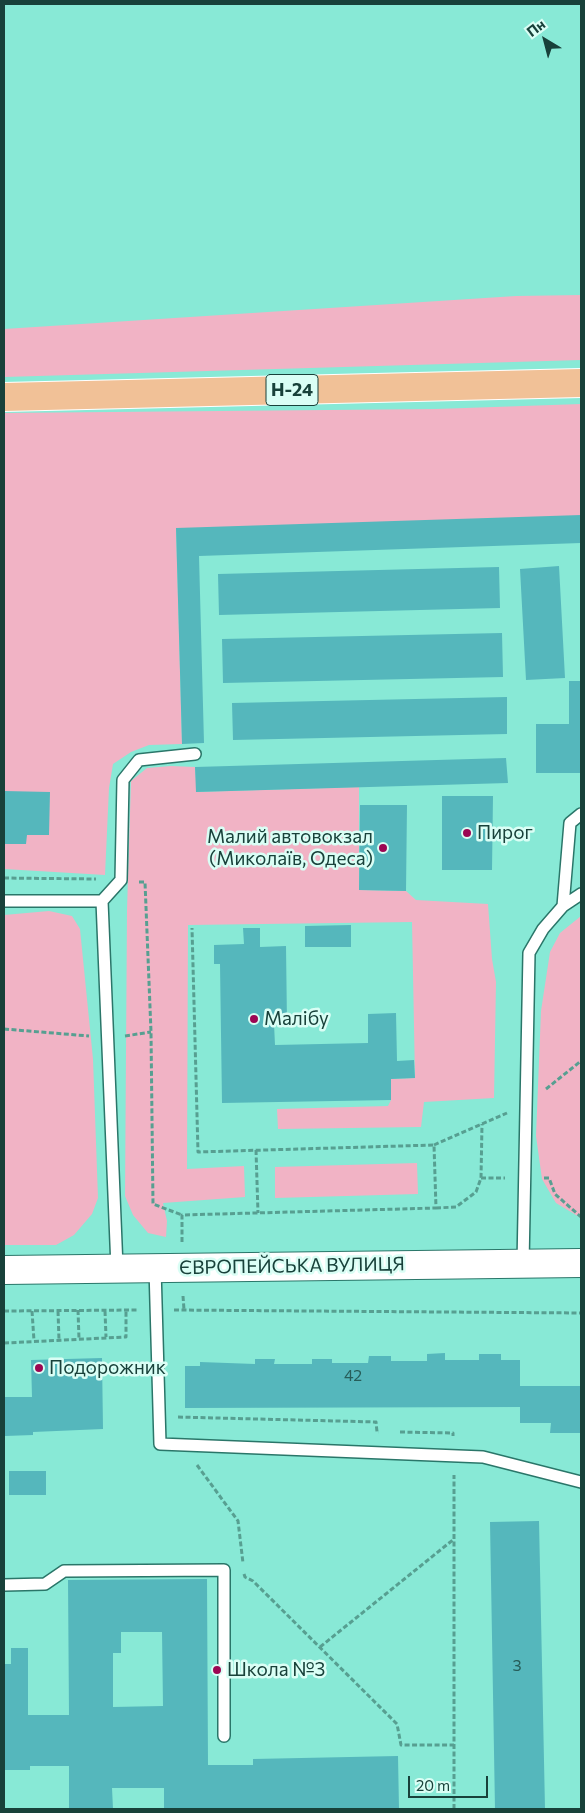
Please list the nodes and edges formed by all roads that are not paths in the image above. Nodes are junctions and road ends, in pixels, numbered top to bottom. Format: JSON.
{"nodes":[{"id":1,"x":581,"y":384,"type":"edge"},
{"id":2,"x":4,"y":397,"type":"edge"},
{"id":3,"x":195,"y":754,"type":"dead end"},
{"id":4,"x":581,"y":814,"type":"edge"},
{"id":5,"x":581,"y":894,"type":"edge"},
{"id":6,"x":4,"y":901,"type":"edge"},
{"id":7,"x":102,"y":901,"type":"junction"},
{"id":8,"x":563,"y":906,"type":"junction"},
{"id":9,"x":581,"y":1263,"type":"edge"},
{"id":10,"x":523,"y":1264,"type":"junction"},
{"id":11,"x":117,"y":1268,"type":"junction"},
{"id":12,"x":155,"y":1268,"type":"junction"},
{"id":13,"x":4,"y":1270,"type":"edge"},
{"id":14,"x":581,"y":1482,"type":"edge"},
{"id":15,"x":4,"y":1585,"type":"edge"},
{"id":16,"x":224,"y":1736,"type":"dead end"}],
"edges":[{"from":1,"to":2,"type":"main road","number":"Н-24"},
{"from":3,"to":7,"type":"lane"},
{"from":4,"to":8,"type":"lane"},
{"from":5,"to":8,"type":"lane"},
{"from":6,"to":7,"type":"lane"},
{"from":7,"to":11,"type":"lane"},
{"from":8,"to":10,"type":"lane"},
{"from":9,"to":10,"type":"street","name":"ЄВРОПЕЙСЬКА ВУЛИЦЯ"},
{"from":10,"to":12,"type":"street","name":"ЄВРОПЕЙСЬКА ВУЛИЦЯ"},
{"from":11,"to":12,"type":"street","name":"ЄВРОПЕЙСЬКА ВУЛИЦЯ"},
{"from":11,"to":13,"type":"street","name":"ЄВРОПЕЙСЬКА ВУЛИЦЯ"},
{"from":12,"to":14,"type":"lane"},
{"from":15,"to":16,"type":"lane"}]}
